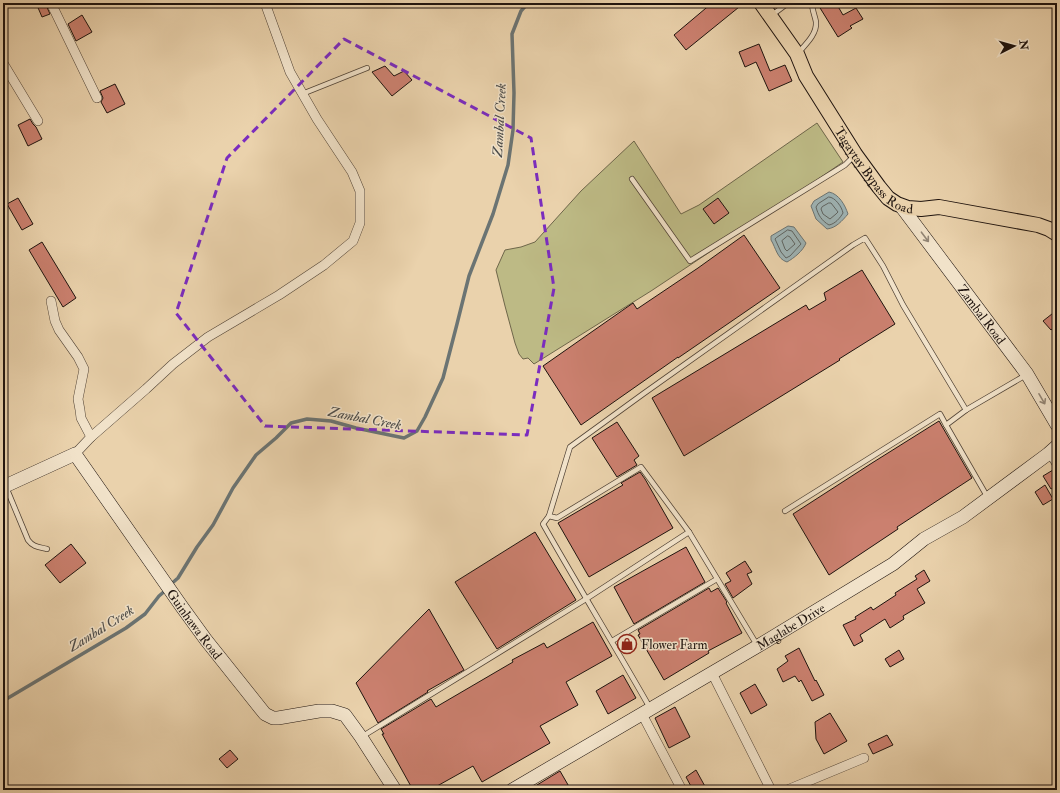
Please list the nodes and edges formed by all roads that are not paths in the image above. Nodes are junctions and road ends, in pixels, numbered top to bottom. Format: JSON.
{"nodes":[{"id":1,"x":51,"y":3,"type":"edge"},
{"id":2,"x":265,"y":3,"type":"edge"},
{"id":3,"x":761,"y":3,"type":"edge"},
{"id":4,"x":788,"y":3,"type":"edge"},
{"id":5,"x":812,"y":3,"type":"edge"},
{"id":6,"x":770,"y":16,"type":"junction"},
{"id":7,"x":797,"y":54,"type":"junction"},
{"id":8,"x":3,"y":63,"type":"edge"},
{"id":9,"x":367,"y":68,"type":"dead end"},
{"id":10,"x":302,"y":94,"type":"junction"},
{"id":11,"x":97,"y":98,"type":"dead end"},
{"id":12,"x":38,"y":121,"type":"dead end"},
{"id":13,"x":855,"y":154,"type":"junction"},
{"id":14,"x":632,"y":179,"type":"dead end"},
{"id":15,"x":902,"y":206,"type":"junction"},
{"id":16,"x":1057,"y":234,"type":"edge"},
{"id":17,"x":51,"y":301,"type":"dead end"},
{"id":18,"x":1027,"y":374,"type":"junction"},
{"id":19,"x":966,"y":410,"type":"junction"},
{"id":20,"x":946,"y":425,"type":"junction"},
{"id":21,"x":1057,"y":425,"type":"edge"},
{"id":22,"x":91,"y":437,"type":"junction"},
{"id":23,"x":1052,"y":450,"type":"edge"},
{"id":24,"x":75,"y":454,"type":"junction"},
{"id":25,"x":1057,"y":468,"type":"edge"},
{"id":26,"x":4,"y":486,"type":"edge"},
{"id":27,"x":988,"y":498,"type":"junction"},
{"id":28,"x":785,"y":511,"type":"dead end"},
{"id":29,"x":549,"y":516,"type":"junction"},
{"id":30,"x":689,"y":532,"type":"junction"},
{"id":31,"x":47,"y":549,"type":"dead end"},
{"id":32,"x":717,"y":579,"type":"junction"},
{"id":33,"x":586,"y":599,"type":"junction"},
{"id":34,"x":612,"y":641,"type":"junction"},
{"id":35,"x":758,"y":646,"type":"junction"},
{"id":36,"x":712,"y":673,"type":"junction"},
{"id":37,"x":646,"y":711,"type":"junction"},
{"id":38,"x":361,"y":737,"type":"junction"},
{"id":39,"x":864,"y":758,"type":"dead end"},
{"id":40,"x":395,"y":790,"type":"edge"},
{"id":41,"x":512,"y":790,"type":"edge"},
{"id":42,"x":682,"y":790,"type":"edge"},
{"id":43,"x":770,"y":790,"type":"edge"},
{"id":44,"x":787,"y":790,"type":"edge"}],
"edges":[{"from":1,"to":11,"type":"street"},
{"from":2,"to":10,"type":"street"},
{"from":3,"to":6,"type":"main road","name":"Tagaytay Bypass Road"},
{"from":4,"to":6,"type":"lane"},
{"from":5,"to":7,"type":"lane"},
{"from":6,"to":7,"type":"main road","name":"Tagaytay Bypass Road"},
{"from":7,"to":13,"type":"main road","name":"Tagaytay Bypass Road"},
{"from":8,"to":12,"type":"street"},
{"from":9,"to":10,"type":"lane"},
{"from":10,"to":22,"type":"street"},
{"from":13,"to":14,"type":"lane"},
{"from":13,"to":15,"type":"main road","name":"Tagaytay Bypass Road"},
{"from":15,"to":16,"type":"main road","name":"Tagaytay Bypass Road"},
{"from":15,"to":18,"type":"street","name":"Zambal Road","one_way":true},
{"from":17,"to":22,"type":"street"},
{"from":18,"to":19,"type":"lane"},
{"from":18,"to":21,"type":"street","name":"Zambal Road","one_way":true},
{"from":19,"to":20,"type":"lane"},
{"from":19,"to":29,"type":"lane"},
{"from":20,"to":27,"type":"lane"},
{"from":20,"to":28,"type":"lane"},
{"from":22,"to":24,"type":"street"},
{"from":23,"to":25,"type":"lane"},
{"from":23,"to":27,"type":"street","name":"Maglabe Drive"},
{"from":24,"to":26,"type":"street"},
{"from":24,"to":38,"type":"street","name":"Guinhawa Road"},
{"from":26,"to":31,"type":"lane"},
{"from":27,"to":35,"type":"street","name":"Maglabe Drive"},
{"from":29,"to":30,"type":"lane"},
{"from":29,"to":33,"type":"lane"},
{"from":30,"to":32,"type":"lane"},
{"from":30,"to":33,"type":"lane"},
{"from":32,"to":34,"type":"lane"},
{"from":32,"to":35,"type":"lane"},
{"from":33,"to":34,"type":"lane"},
{"from":33,"to":38,"type":"lane"},
{"from":34,"to":37,"type":"lane"},
{"from":35,"to":36,"type":"street","name":"Maglabe Drive"},
{"from":36,"to":37,"type":"street","name":"Maglabe Drive"},
{"from":36,"to":43,"type":"street"},
{"from":37,"to":41,"type":"street","name":"Maglabe Drive"},
{"from":37,"to":42,"type":"street"},
{"from":38,"to":40,"type":"street","name":"Guinhawa Road"},
{"from":39,"to":44,"type":"street"}]}
